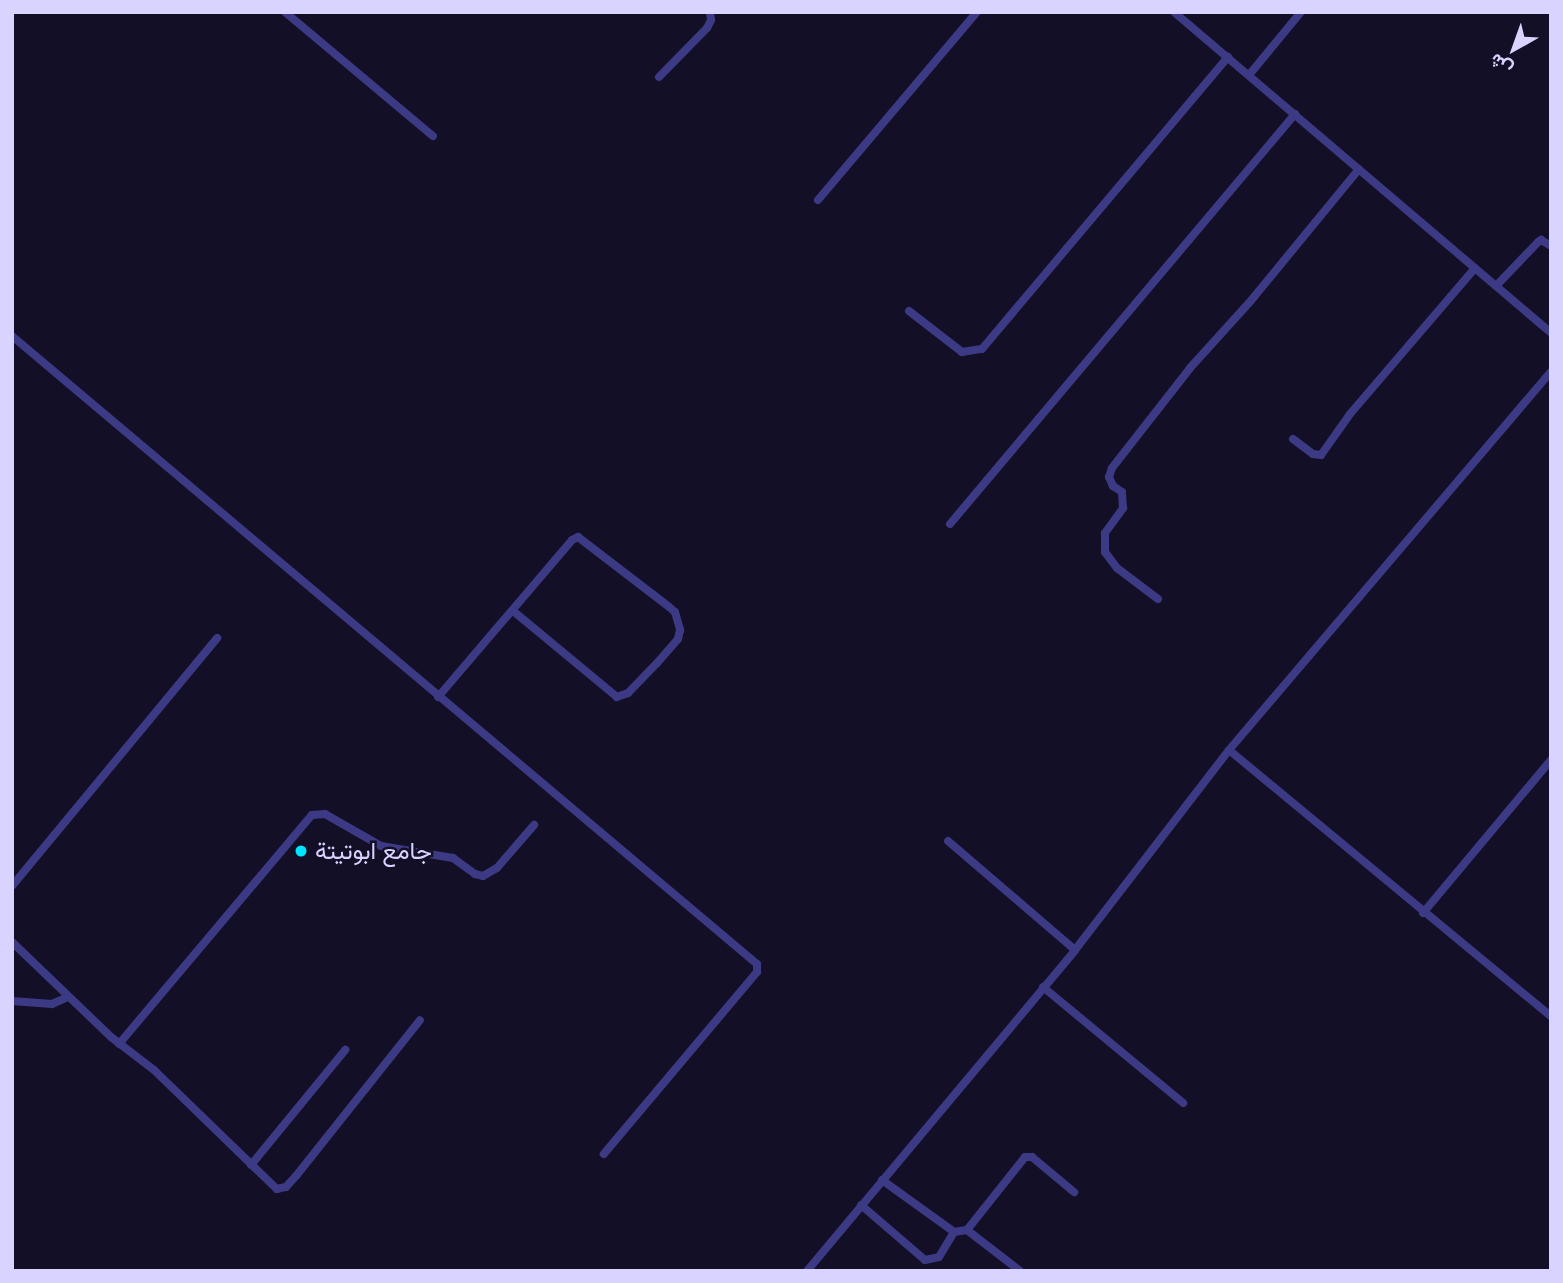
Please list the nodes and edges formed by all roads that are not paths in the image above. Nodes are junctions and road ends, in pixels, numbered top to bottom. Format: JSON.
{"nodes":[{"id":1,"x":285,"y":12,"type":"edge"},
{"id":2,"x":710,"y":12,"type":"edge"},
{"id":3,"x":977,"y":12,"type":"edge"},
{"id":4,"x":1174,"y":12,"type":"edge"},
{"id":5,"x":1301,"y":12,"type":"edge"},
{"id":6,"x":1227,"y":57,"type":"junction"},
{"id":7,"x":1248,"y":75,"type":"junction"},
{"id":8,"x":659,"y":77,"type":"dead end"},
{"id":9,"x":1295,"y":114,"type":"junction"},
{"id":10,"x":433,"y":136,"type":"dead end"},
{"id":11,"x":1359,"y":169,"type":"junction"},
{"id":12,"x":818,"y":200,"type":"dead end"},
{"id":13,"x":1551,"y":246,"type":"edge"},
{"id":14,"x":1475,"y":268,"type":"junction"},
{"id":15,"x":1496,"y":286,"type":"junction"},
{"id":16,"x":909,"y":311,"type":"dead end"},
{"id":17,"x":1550,"y":332,"type":"edge"},
{"id":18,"x":12,"y":336,"type":"edge"},
{"id":19,"x":1551,"y":371,"type":"edge"},
{"id":20,"x":1293,"y":439,"type":"dead end"},
{"id":21,"x":950,"y":524,"type":"dead end"},
{"id":22,"x":1158,"y":599,"type":"dead end"},
{"id":23,"x":513,"y":611,"type":"junction"},
{"id":24,"x":217,"y":638,"type":"dead end"},
{"id":25,"x":438,"y":697,"type":"junction"},
{"id":26,"x":1229,"y":750,"type":"junction"},
{"id":27,"x":1551,"y":760,"type":"edge"},
{"id":28,"x":534,"y":825,"type":"dead end"},
{"id":29,"x":948,"y":841,"type":"dead end"},
{"id":30,"x":12,"y":887,"type":"edge"},
{"id":31,"x":1423,"y":913,"type":"junction"},
{"id":32,"x":12,"y":942,"type":"edge"},
{"id":33,"x":1075,"y":950,"type":"junction"},
{"id":34,"x":1043,"y":987,"type":"junction"},
{"id":35,"x":68,"y":997,"type":"junction"},
{"id":36,"x":12,"y":1001,"type":"edge"},
{"id":37,"x":1551,"y":1016,"type":"edge"},
{"id":38,"x":420,"y":1020,"type":"dead end"},
{"id":39,"x":119,"y":1044,"type":"junction"},
{"id":40,"x":345,"y":1049,"type":"dead end"},
{"id":41,"x":1183,"y":1103,"type":"dead end"},
{"id":42,"x":604,"y":1154,"type":"dead end"},
{"id":43,"x":251,"y":1165,"type":"junction"},
{"id":44,"x":882,"y":1180,"type":"junction"},
{"id":45,"x":1074,"y":1192,"type":"dead end"},
{"id":46,"x":861,"y":1205,"type":"junction"},
{"id":47,"x":967,"y":1230,"type":"junction"},
{"id":48,"x":954,"y":1232,"type":"junction"},
{"id":49,"x":807,"y":1271,"type":"edge"},
{"id":50,"x":1020,"y":1271,"type":"edge"}],
"edges":[{"from":1,"to":10,"type":"street"},
{"from":2,"to":8,"type":"street"},
{"from":3,"to":12,"type":"street"},
{"from":4,"to":6,"type":"street"},
{"from":5,"to":7,"type":"street"},
{"from":6,"to":7,"type":"street"},
{"from":6,"to":16,"type":"street"},
{"from":7,"to":9,"type":"street"},
{"from":9,"to":11,"type":"street"},
{"from":9,"to":21,"type":"street"},
{"from":11,"to":14,"type":"street"},
{"from":11,"to":22,"type":"street"},
{"from":13,"to":15,"type":"street"},
{"from":14,"to":15,"type":"street"},
{"from":14,"to":20,"type":"street"},
{"from":15,"to":17,"type":"street"},
{"from":18,"to":25,"type":"street"},
{"from":19,"to":26,"type":"street"},
{"from":23,"to":23,"type":"street"},
{"from":23,"to":25,"type":"street"},
{"from":24,"to":30,"type":"street"},
{"from":25,"to":42,"type":"street"},
{"from":26,"to":31,"type":"street"},
{"from":26,"to":33,"type":"street"},
{"from":27,"to":31,"type":"street"},
{"from":28,"to":39,"type":"street"},
{"from":29,"to":33,"type":"street"},
{"from":31,"to":37,"type":"street"},
{"from":32,"to":35,"type":"street"},
{"from":33,"to":34,"type":"street"},
{"from":34,"to":41,"type":"street"},
{"from":34,"to":44,"type":"street"},
{"from":35,"to":36,"type":"street"},
{"from":35,"to":39,"type":"street"},
{"from":38,"to":43,"type":"street"},
{"from":39,"to":43,"type":"street"},
{"from":40,"to":43,"type":"street"},
{"from":44,"to":46,"type":"street"},
{"from":44,"to":48,"type":"street"},
{"from":45,"to":47,"type":"street"},
{"from":46,"to":48,"type":"street"},
{"from":46,"to":49,"type":"street"},
{"from":47,"to":48,"type":"street"},
{"from":47,"to":50,"type":"street"}]}
